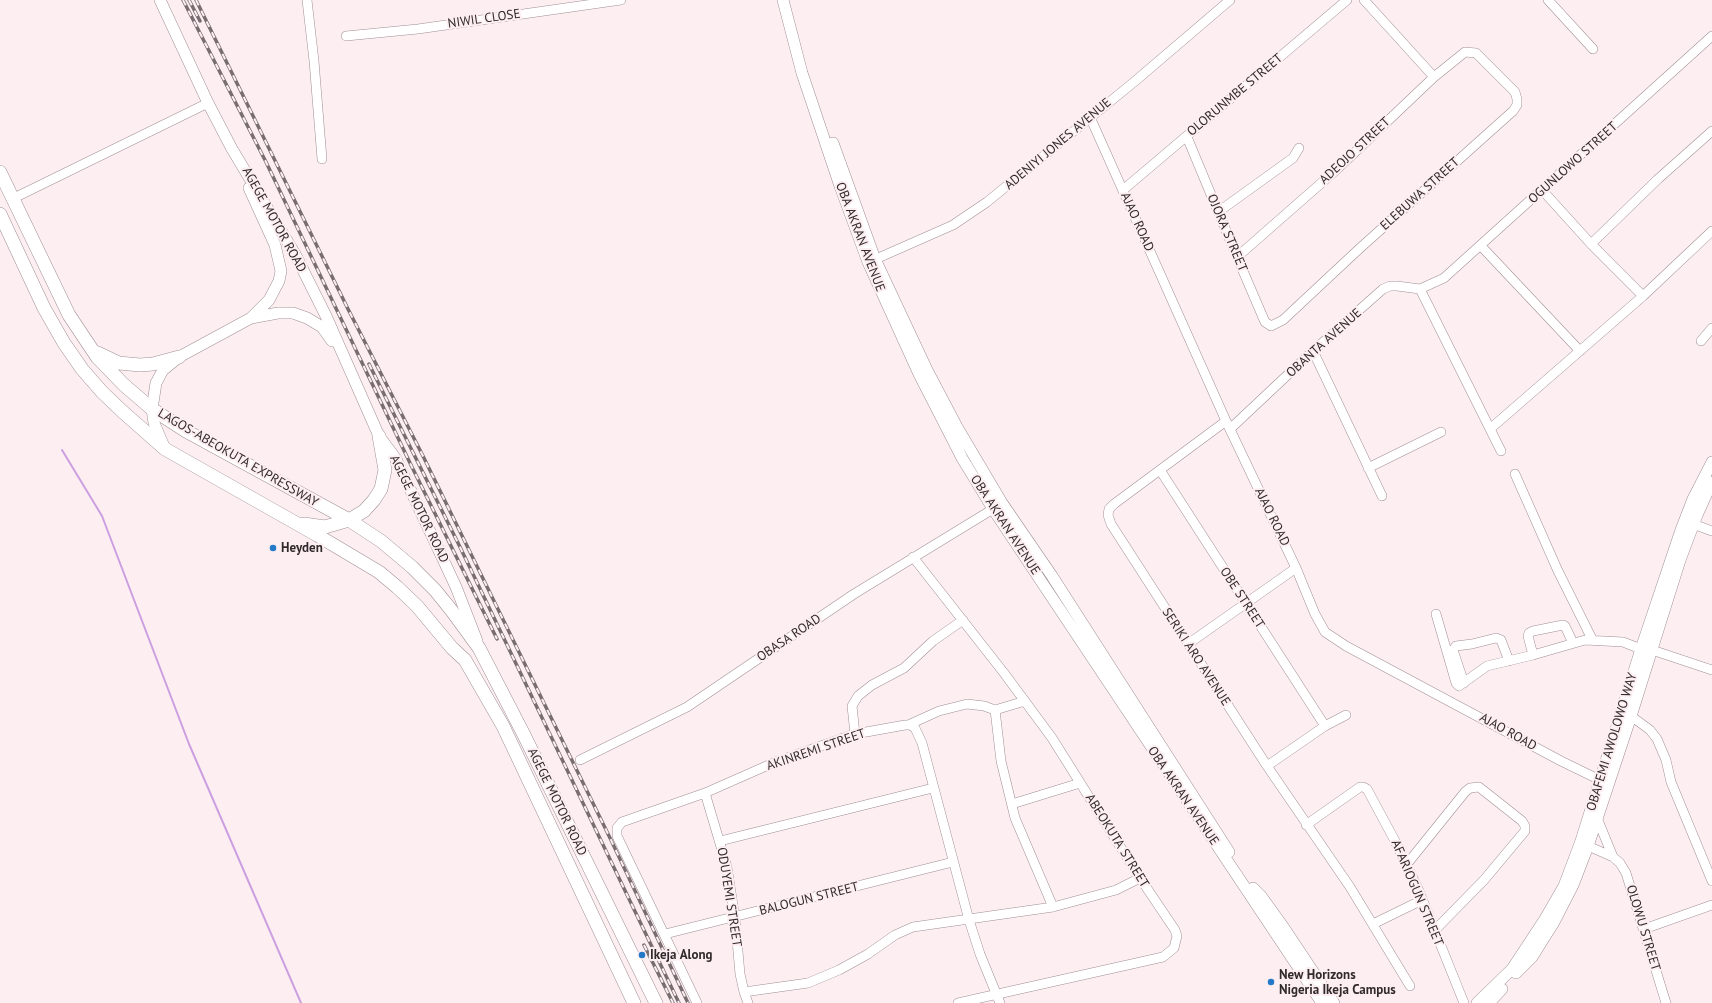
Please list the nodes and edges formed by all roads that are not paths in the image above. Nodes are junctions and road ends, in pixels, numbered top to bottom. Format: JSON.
{"nodes":[{"id":1,"x":160,"y":0,"type":"edge"},
{"id":2,"x":307,"y":0,"type":"edge"},
{"id":3,"x":621,"y":0,"type":"edge"},
{"id":4,"x":783,"y":0,"type":"edge"},
{"id":5,"x":790,"y":0,"type":"edge"},
{"id":6,"x":1230,"y":0,"type":"edge"},
{"id":7,"x":1347,"y":0,"type":"edge"},
{"id":8,"x":1364,"y":0,"type":"edge"},
{"id":9,"x":1548,"y":0,"type":"edge"},
{"id":10,"x":346,"y":36,"type":"dead end"},
{"id":11,"x":1712,"y":36,"type":"edge"},
{"id":12,"x":1593,"y":49,"type":"dead end"},
{"id":13,"x":1476,"y":53,"type":"joint"},
{"id":14,"x":1434,"y":77,"type":"junction"},
{"id":15,"x":208,"y":103,"type":"junction"},
{"id":16,"x":1090,"y":117,"type":"junction"},
{"id":17,"x":1712,"y":131,"type":"edge"},
{"id":18,"x":1186,"y":137,"type":"junction"},
{"id":19,"x":1299,"y":148,"type":"dead end"},
{"id":20,"x":232,"y":149,"type":"junction"},
{"id":21,"x":322,"y":159,"type":"dead end"},
{"id":22,"x":0,"y":172,"type":"edge"},
{"id":23,"x":1123,"y":190,"type":"junction"},
{"id":24,"x":1543,"y":191,"type":"junction"},
{"id":25,"x":14,"y":198,"type":"junction"},
{"id":26,"x":1218,"y":212,"type":"junction"},
{"id":27,"x":0,"y":214,"type":"edge"},
{"id":28,"x":1712,"y":232,"type":"edge"},
{"id":29,"x":1591,"y":244,"type":"junction"},
{"id":30,"x":1481,"y":246,"type":"junction"},
{"id":31,"x":1237,"y":257,"type":"junction"},
{"id":32,"x":872,"y":261,"type":"junction"},
{"id":33,"x":1430,"y":285,"type":"joint"},
{"id":34,"x":1420,"y":289,"type":"junction"},
{"id":35,"x":1643,"y":296,"type":"junction"},
{"id":36,"x":251,"y":318,"type":"junction"},
{"id":37,"x":1271,"y":326,"type":"joint"},
{"id":38,"x":1712,"y":328,"type":"edge"},
{"id":39,"x":1701,"y":341,"type":"dead end"},
{"id":40,"x":90,"y":347,"type":"junction"},
{"id":41,"x":1580,"y":350,"type":"junction"},
{"id":42,"x":1314,"y":351,"type":"junction"},
{"id":43,"x":340,"y":352,"type":"junction"},
{"id":44,"x":179,"y":357,"type":"junction"},
{"id":45,"x":152,"y":409,"type":"junction"},
{"id":46,"x":1228,"y":425,"type":"junction"},
{"id":47,"x":1490,"y":429,"type":"junction"},
{"id":48,"x":1441,"y":432,"type":"dead end"},
{"id":49,"x":379,"y":436,"type":"junction"},
{"id":50,"x":165,"y":449,"type":"junction"},
{"id":51,"x":1501,"y":451,"type":"dead end"},
{"id":52,"x":1712,"y":462,"type":"edge"},
{"id":53,"x":1368,"y":468,"type":"junction"},
{"id":54,"x":1160,"y":470,"type":"junction"},
{"id":55,"x":1515,"y":474,"type":"dead end"},
{"id":56,"x":1712,"y":482,"type":"edge"},
{"id":57,"x":1382,"y":496,"type":"dead end"},
{"id":58,"x":993,"y":509,"type":"junction"},
{"id":59,"x":349,"y":520,"type":"junction"},
{"id":60,"x":296,"y":523,"type":"junction"},
{"id":61,"x":1693,"y":524,"type":"junction"},
{"id":62,"x":1712,"y":532,"type":"edge"},
{"id":63,"x":913,"y":557,"type":"junction"},
{"id":64,"x":1296,"y":568,"type":"junction"},
{"id":65,"x":1245,"y":604,"type":"junction"},
{"id":66,"x":1436,"y":614,"type":"dead end"},
{"id":67,"x":963,"y":620,"type":"junction"},
{"id":68,"x":1592,"y":639,"type":"junction"},
{"id":69,"x":1573,"y":643,"type":"junction"},
{"id":70,"x":1188,"y":644,"type":"junction"},
{"id":71,"x":479,"y":648,"type":"junction"},
{"id":72,"x":1646,"y":649,"type":"junction"},
{"id":73,"x":1534,"y":655,"type":"junction"},
{"id":74,"x":465,"y":660,"type":"joint"},
{"id":75,"x":1509,"y":661,"type":"junction"},
{"id":76,"x":1712,"y":670,"type":"edge"},
{"id":77,"x":1464,"y":683,"type":"junction"},
{"id":78,"x":1025,"y":701,"type":"junction"},
{"id":79,"x":995,"y":710,"type":"junction"},
{"id":80,"x":1346,"y":715,"type":"dead end"},
{"id":81,"x":1631,"y":716,"type":"junction"},
{"id":82,"x":908,"y":725,"type":"junction"},
{"id":83,"x":1325,"y":726,"type":"junction"},
{"id":84,"x":855,"y":734,"type":"junction"},
{"id":85,"x":580,"y":760,"type":"dead end"},
{"id":86,"x":1267,"y":766,"type":"junction"},
{"id":87,"x":1600,"y":780,"type":"junction"},
{"id":88,"x":1080,"y":783,"type":"junction"},
{"id":89,"x":933,"y":788,"type":"junction"},
{"id":90,"x":704,"y":793,"type":"junction"},
{"id":91,"x":1012,"y":804,"type":"junction"},
{"id":92,"x":1597,"y":818,"type":"junction"},
{"id":93,"x":1306,"y":824,"type":"junction"},
{"id":94,"x":720,"y":841,"type":"junction"},
{"id":95,"x":1588,"y":846,"type":"junction"},
{"id":96,"x":1613,"y":856,"type":"junction"},
{"id":97,"x":953,"y":862,"type":"junction"},
{"id":98,"x":1406,"y":864,"type":"junction"},
{"id":99,"x":1140,"y":878,"type":"junction"},
{"id":100,"x":1712,"y":882,"type":"edge"},
{"id":101,"x":1252,"y":893,"type":"junction"},
{"id":102,"x":1422,"y":900,"type":"junction"},
{"id":103,"x":1712,"y":905,"type":"edge"},
{"id":104,"x":1053,"y":908,"type":"junction"},
{"id":105,"x":735,"y":918,"type":"junction"},
{"id":106,"x":969,"y":920,"type":"junction"},
{"id":107,"x":1373,"y":924,"type":"junction"},
{"id":108,"x":1644,"y":929,"type":"junction"},
{"id":109,"x":1435,"y":930,"type":"junction"},
{"id":110,"x":1278,"y":932,"type":"junction"},
{"id":111,"x":665,"y":934,"type":"junction"},
{"id":112,"x":1514,"y":971,"type":"junction"},
{"id":113,"x":1410,"y":986,"type":"dead end"},
{"id":114,"x":744,"y":992,"type":"junction"},
{"id":115,"x":998,"y":999,"type":"edge"},
{"id":116,"x":634,"y":1003,"type":"edge"},
{"id":117,"x":656,"y":1003,"type":"edge"},
{"id":118,"x":697,"y":1003,"type":"edge"},
{"id":119,"x":748,"y":1003,"type":"edge"},
{"id":120,"x":958,"y":1003,"type":"edge"},
{"id":121,"x":1314,"y":1003,"type":"edge"},
{"id":122,"x":1322,"y":1003,"type":"edge"},
{"id":123,"x":1328,"y":1003,"type":"edge"},
{"id":124,"x":1334,"y":1003,"type":"edge"},
{"id":125,"x":1464,"y":1003,"type":"edge"},
{"id":126,"x":1477,"y":1003,"type":"edge"},
{"id":127,"x":1489,"y":1003,"type":"edge"},
{"id":128,"x":1666,"y":1003,"type":"edge"}],
"edges":[{"from":1,"to":15,"type":"main road","name":"AGEGE MOTOR ROAD"},
{"from":2,"to":21,"type":"street"},
{"from":3,"to":10,"type":"street","name":"NIWIL CLOSE"},
{"from":4,"to":32,"type":"main road","name":"OBA AKRAN AVENUE"},
{"from":5,"to":32,"type":"main road","name":"OBA AKRAN AVENUE"},
{"from":6,"to":16,"type":"street","name":"ADENIYI JONES AVENUE"},
{"from":7,"to":18,"type":"street","name":"OLORUNMBE STREET"},
{"from":8,"to":14,"type":"street"},
{"from":9,"to":12,"type":"street"},
{"from":11,"to":24,"type":"street","name":"OGUNLOWO STREET"},
{"from":13,"to":14,"type":"street","name":"ADEOJO STREET"},
{"from":13,"to":37,"type":"street","name":"ELEBUWA STREET"},
{"from":14,"to":31,"type":"street","name":"ADEOJO STREET"},
{"from":15,"to":20,"type":"main road","name":"AGEGE MOTOR ROAD"},
{"from":15,"to":25,"type":"street"},
{"from":16,"to":23,"type":"street","name":"AJAO ROAD"},
{"from":16,"to":32,"type":"street","name":"ADENIYI JONES AVENUE"},
{"from":17,"to":29,"type":"street"},
{"from":18,"to":23,"type":"street","name":"OLORUNMBE STREET"},
{"from":18,"to":26,"type":"street","name":"OJORA STREET"},
{"from":19,"to":26,"type":"street"},
{"from":20,"to":36,"type":"main road"},
{"from":20,"to":43,"type":"main road","name":"AGEGE MOTOR ROAD"},
{"from":22,"to":25,"type":"highway","name":"LAGOS-ABEOKUTA EXPRESSWAY"},
{"from":23,"to":46,"type":"street","name":"AJAO ROAD"},
{"from":24,"to":29,"type":"street"},
{"from":24,"to":30,"type":"street","name":"OGUNLOWO STREET"},
{"from":25,"to":40,"type":"highway","name":"LAGOS-ABEOKUTA EXPRESSWAY"},
{"from":26,"to":31,"type":"street","name":"OJORA STREET"},
{"from":27,"to":50,"type":"highway","name":"LAGOS-ABEOKUTA EXPRESSWAY"},
{"from":28,"to":35,"type":"street"},
{"from":29,"to":35,"type":"street"},
{"from":30,"to":33,"type":"street","name":"OGUNLOWO STREET"},
{"from":30,"to":41,"type":"street"},
{"from":31,"to":37,"type":"street","name":"OJORA STREET"},
{"from":32,"to":58,"type":"main road","name":"OBA AKRAN AVENUE"},
{"from":32,"to":101,"type":"main road","name":"OBA AKRAN AVENUE"},
{"from":33,"to":34,"type":"street","name":"OBANTA AVENUE"},
{"from":34,"to":42,"type":"street","name":"OBANTA AVENUE"},
{"from":34,"to":47,"type":"street"},
{"from":35,"to":41,"type":"street"},
{"from":36,"to":43,"type":"main road"},
{"from":36,"to":44,"type":"main road"},
{"from":38,"to":39,"type":"street"},
{"from":40,"to":44,"type":"highway"},
{"from":40,"to":45,"type":"highway","name":"LAGOS-ABEOKUTA EXPRESSWAY"},
{"from":41,"to":47,"type":"street"},
{"from":42,"to":46,"type":"street","name":"OBANTA AVENUE"},
{"from":42,"to":53,"type":"street"},
{"from":43,"to":49,"type":"main road","name":"AGEGE MOTOR ROAD"},
{"from":44,"to":45,"type":"main road"},
{"from":45,"to":50,"type":"main road"},
{"from":45,"to":59,"type":"highway","name":"LAGOS-ABEOKUTA EXPRESSWAY"},
{"from":46,"to":54,"type":"street","name":"SERIKI ARO AVENUE"},
{"from":46,"to":64,"type":"street","name":"AJAO ROAD"},
{"from":47,"to":51,"type":"street"},
{"from":48,"to":53,"type":"street"},
{"from":49,"to":59,"type":"highway"},
{"from":49,"to":71,"type":"main road","name":"AGEGE MOTOR ROAD"},
{"from":50,"to":60,"type":"highway","name":"LAGOS-ABEOKUTA EXPRESSWAY"},
{"from":52,"to":72,"type":"main road","name":"OBAFEMI AWOLOWO WAY"},
{"from":53,"to":57,"type":"street"},
{"from":54,"to":65,"type":"street","name":"OBE STREET"},
{"from":54,"to":70,"type":"street","name":"SERIKI ARO AVENUE"},
{"from":55,"to":68,"type":"street"},
{"from":56,"to":61,"type":"main road","name":"OBAFEMI AWOLOWO WAY"},
{"from":58,"to":63,"type":"street","name":"OBASA ROAD"},
{"from":58,"to":101,"type":"main road","name":"OBA AKRAN AVENUE"},
{"from":59,"to":60,"type":"highway"},
{"from":59,"to":71,"type":"highway","name":"LAGOS-ABEOKUTA EXPRESSWAY"},
{"from":60,"to":74,"type":"highway","name":"LAGOS-ABEOKUTA EXPRESSWAY"},
{"from":61,"to":62,"type":"street"},
{"from":61,"to":72,"type":"main road","name":"OBAFEMI AWOLOWO WAY"},
{"from":63,"to":67,"type":"street","name":"ABEOKUTA STREET"},
{"from":63,"to":85,"type":"street","name":"OBASA ROAD"},
{"from":64,"to":65,"type":"street"},
{"from":64,"to":87,"type":"street","name":"AJAO ROAD"},
{"from":65,"to":70,"type":"street"},
{"from":65,"to":83,"type":"street","name":"OBE STREET"},
{"from":66,"to":77,"type":"street"},
{"from":67,"to":78,"type":"street","name":"ABEOKUTA STREET"},
{"from":67,"to":84,"type":"street"},
{"from":68,"to":69,"type":"street"},
{"from":68,"to":72,"type":"street"},
{"from":69,"to":73,"type":"street"},
{"from":69,"to":73,"type":"street"},
{"from":70,"to":86,"type":"street","name":"SERIKI ARO AVENUE"},
{"from":71,"to":117,"type":"highway","name":"AGEGE MOTOR ROAD"},
{"from":72,"to":76,"type":"street"},
{"from":72,"to":81,"type":"main road","name":"OBAFEMI AWOLOWO WAY"},
{"from":72,"to":87,"type":"main road","name":"OBAFEMI AWOLOWO WAY"},
{"from":73,"to":75,"type":"street"},
{"from":74,"to":116,"type":"highway","name":"AGEGE MOTOR ROAD"},
{"from":75,"to":77,"type":"street"},
{"from":75,"to":77,"type":"street"},
{"from":78,"to":79,"type":"street"},
{"from":78,"to":88,"type":"street","name":"ABEOKUTA STREET"},
{"from":79,"to":82,"type":"street","name":"AKINREMI STREET"},
{"from":79,"to":91,"type":"street"},
{"from":80,"to":83,"type":"street"},
{"from":81,"to":92,"type":"main road","name":"OBAFEMI AWOLOWO WAY"},
{"from":81,"to":100,"type":"street"},
{"from":82,"to":84,"type":"street","name":"AKINREMI STREET"},
{"from":82,"to":89,"type":"street"},
{"from":83,"to":86,"type":"street"},
{"from":84,"to":90,"type":"street","name":"AKINREMI STREET"},
{"from":86,"to":93,"type":"street","name":"SERIKI ARO AVENUE"},
{"from":87,"to":112,"type":"main road","name":"OBAFEMI AWOLOWO WAY"},
{"from":88,"to":91,"type":"street"},
{"from":88,"to":99,"type":"street","name":"ABEOKUTA STREET"},
{"from":89,"to":94,"type":"street"},
{"from":89,"to":97,"type":"street"},
{"from":90,"to":94,"type":"street","name":"ODUYEMI STREET"},
{"from":90,"to":111,"type":"street","name":"AKINREMI STREET"},
{"from":91,"to":104,"type":"street"},
{"from":92,"to":95,"type":"main road","name":"OBAFEMI AWOLOWO WAY"},
{"from":92,"to":96,"type":"street","name":"OLOWU STREET"},
{"from":93,"to":98,"type":"street","name":"AFARIOGUN STREET"},
{"from":93,"to":107,"type":"street","name":"SERIKI ARO AVENUE"},
{"from":94,"to":105,"type":"street","name":"ODUYEMI STREET"},
{"from":95,"to":96,"type":"street"},
{"from":95,"to":112,"type":"main road","name":"OBAFEMI AWOLOWO WAY"},
{"from":96,"to":108,"type":"street","name":"OLOWU STREET"},
{"from":97,"to":105,"type":"street","name":"BALOGUN STREET"},
{"from":97,"to":106,"type":"street"},
{"from":98,"to":102,"type":"street","name":"AFARIOGUN STREET"},
{"from":98,"to":109,"type":"street"},
{"from":99,"to":104,"type":"street"},
{"from":99,"to":115,"type":"street","name":"ABEOKUTA STREET"},
{"from":101,"to":110,"type":"main road","name":"OBA AKRAN AVENUE"},
{"from":101,"to":121,"type":"main road"},
{"from":101,"to":124,"type":"main road"},
{"from":102,"to":107,"type":"street"},
{"from":102,"to":109,"type":"street","name":"AFARIOGUN STREET"},
{"from":103,"to":108,"type":"street"},
{"from":104,"to":106,"type":"street"},
{"from":105,"to":111,"type":"street","name":"BALOGUN STREET"},
{"from":105,"to":114,"type":"street","name":"ODUYEMI STREET"},
{"from":106,"to":114,"type":"street"},
{"from":106,"to":115,"type":"street"},
{"from":107,"to":113,"type":"street","name":"SERIKI ARO AVENUE"},
{"from":108,"to":128,"type":"street","name":"OLOWU STREET"},
{"from":109,"to":125,"type":"street","name":"AFARIOGUN STREET"},
{"from":110,"to":122,"type":"main road","name":"OBA AKRAN AVENUE"},
{"from":110,"to":123,"type":"main road","name":"OBA AKRAN AVENUE"},
{"from":111,"to":118,"type":"street"},
{"from":112,"to":126,"type":"main road","name":"OBAFEMI AWOLOWO WAY"},
{"from":112,"to":127,"type":"main road","name":"OBAFEMI AWOLOWO WAY"},
{"from":114,"to":119,"type":"street","name":"ODUYEMI STREET"},
{"from":115,"to":120,"type":"street","name":"ABEOKUTA STREET"}]}
